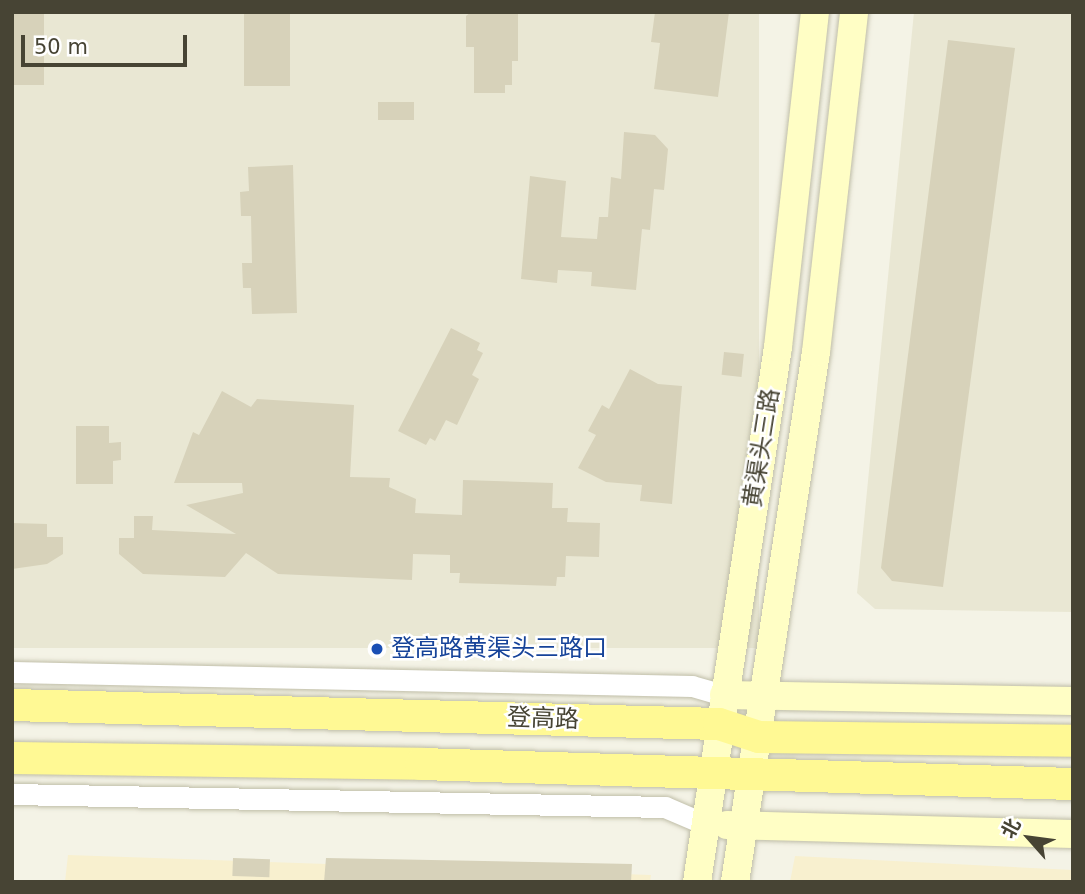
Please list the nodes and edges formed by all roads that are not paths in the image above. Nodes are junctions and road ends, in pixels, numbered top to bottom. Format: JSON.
{"nodes":[{"id":1,"x":815,"y":12,"type":"edge"},
{"id":2,"x":854,"y":12,"type":"edge"},
{"id":3,"x":12,"y":672,"type":"edge"},
{"id":4,"x":765,"y":696,"type":"junction"},
{"id":5,"x":1073,"y":701,"type":"edge"},
{"id":6,"x":12,"y":705,"type":"edge"},
{"id":7,"x":721,"y":710,"type":"junction"},
{"id":8,"x":759,"y":737,"type":"junction"},
{"id":9,"x":1073,"y":741,"type":"edge"},
{"id":10,"x":12,"y":758,"type":"edge"},
{"id":11,"x":717,"y":774,"type":"junction"},
{"id":12,"x":753,"y":775,"type":"junction"},
{"id":13,"x":1073,"y":784,"type":"edge"},
{"id":14,"x":12,"y":793,"type":"edge"},
{"id":15,"x":707,"y":825,"type":"junction"},
{"id":16,"x":744,"y":826,"type":"junction"},
{"id":17,"x":1073,"y":834,"type":"edge"},
{"id":18,"x":697,"y":882,"type":"edge"},
{"id":19,"x":735,"y":882,"type":"edge"}],
"edges":[{"from":1,"to":7,"type":"street","name":"黄渠头三路"},
{"from":2,"to":4,"type":"street","name":"黄渠头三路"},
{"from":3,"to":7,"type":"street"},
{"from":4,"to":5,"type":"street"},
{"from":4,"to":7,"type":"street"},
{"from":4,"to":8,"type":"street","name":"黄渠头三路"},
{"from":6,"to":7,"type":"main road","name":"登高路"},
{"from":7,"to":8,"type":"main road","name":"登高路"},
{"from":7,"to":11,"type":"street","name":"黄渠头三路"},
{"from":8,"to":9,"type":"main road","name":"登高路"},
{"from":8,"to":12,"type":"street","name":"黄渠头三路"},
{"from":10,"to":11,"type":"main road","name":"登高路"},
{"from":11,"to":12,"type":"main road","name":"登高路"},
{"from":11,"to":15,"type":"street","name":"黄渠头三路"},
{"from":12,"to":13,"type":"main road","name":"登高路"},
{"from":12,"to":16,"type":"street","name":"黄渠头三路"},
{"from":14,"to":15,"type":"street"},
{"from":15,"to":16,"type":"street"},
{"from":15,"to":18,"type":"street","name":"黄渠头三路"},
{"from":16,"to":17,"type":"street"},
{"from":16,"to":19,"type":"street","name":"黄渠头三路"}]}
